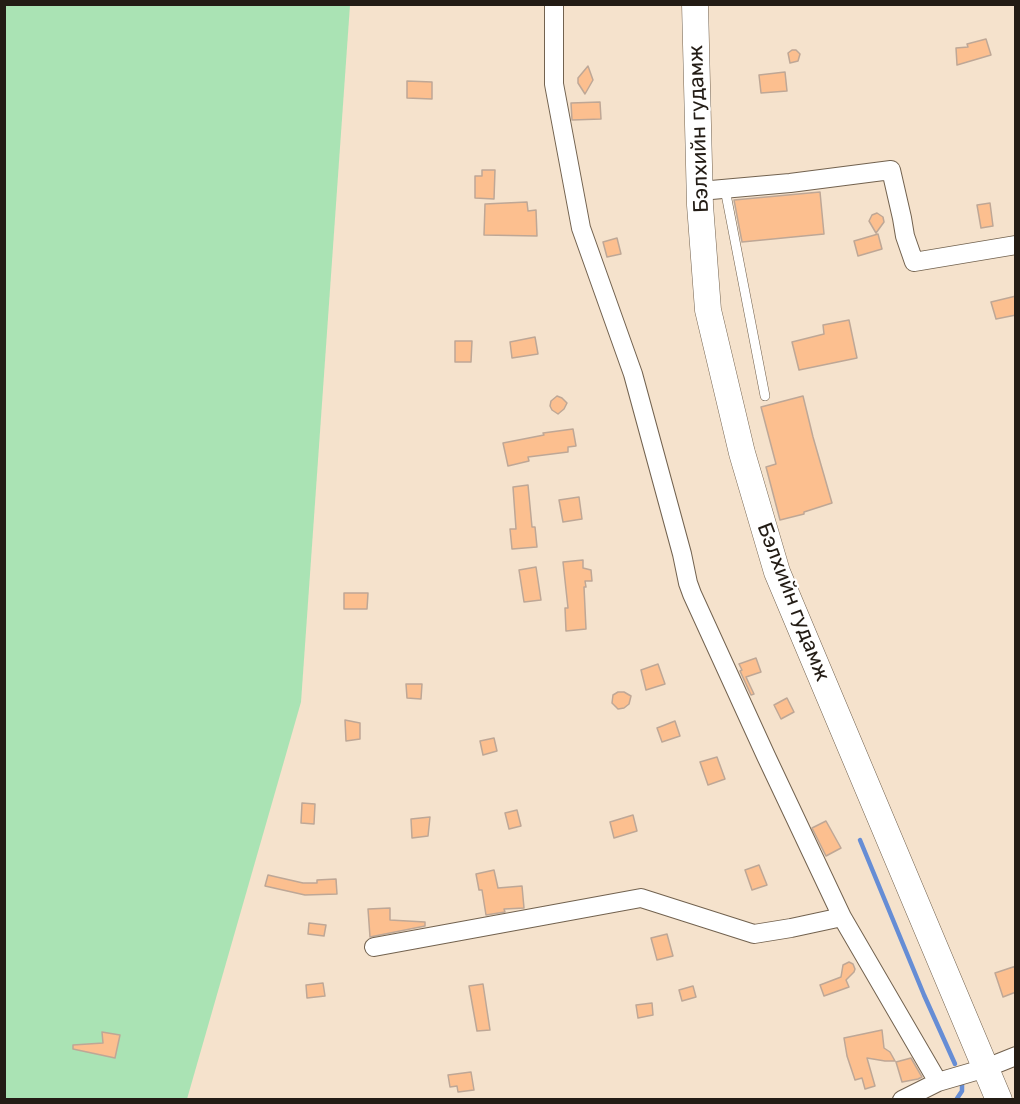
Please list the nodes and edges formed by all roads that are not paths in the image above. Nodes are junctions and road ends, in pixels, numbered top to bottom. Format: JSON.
{"nodes":[{"id":1,"x":554,"y":4,"type":"edge"},
{"id":2,"x":696,"y":5,"type":"edge"},
{"id":3,"x":725,"y":189,"type":"junction"},
{"id":4,"x":700,"y":191,"type":"junction"},
{"id":5,"x":1016,"y":245,"type":"edge"},
{"id":6,"x":765,"y":396,"type":"dead end"},
{"id":7,"x":842,"y":917,"type":"junction"},
{"id":8,"x":374,"y":947,"type":"dead end"},
{"id":9,"x":1016,"y":1056,"type":"edge"},
{"id":10,"x":986,"y":1068,"type":"junction"},
{"id":11,"x":938,"y":1082,"type":"junction"},
{"id":12,"x":902,"y":1100,"type":"edge"},
{"id":13,"x":999,"y":1100,"type":"edge"}],
"edges":[{"from":1,"to":7,"type":"street"},
{"from":2,"to":4,"type":"main road","name":"Бэлхийн гудамж"},
{"from":3,"to":4,"type":"street"},
{"from":3,"to":5,"type":"street"},
{"from":3,"to":6,"type":"lane"},
{"from":4,"to":10,"type":"main road","name":"Бэлхийн гудамж"},
{"from":7,"to":8,"type":"street"},
{"from":7,"to":11,"type":"street"},
{"from":9,"to":10,"type":"street"},
{"from":10,"to":11,"type":"street"},
{"from":10,"to":13,"type":"main road","name":"Бэлхийн гудамж"},
{"from":11,"to":12,"type":"street"}]}
